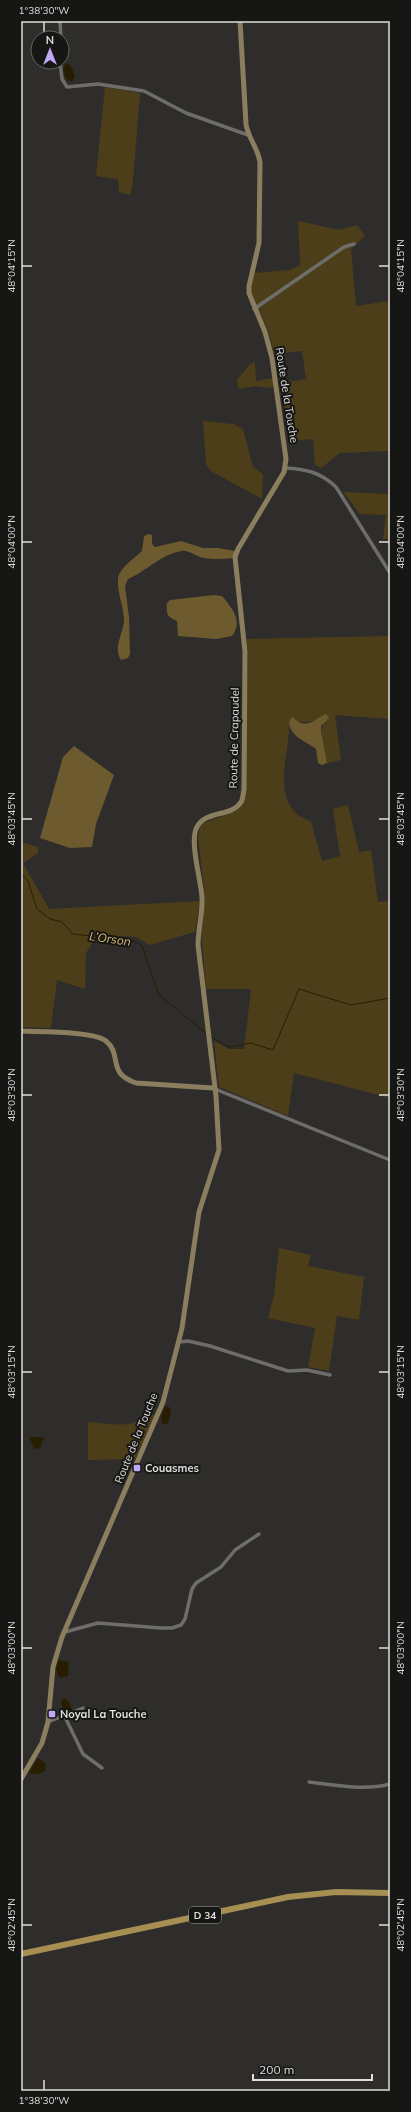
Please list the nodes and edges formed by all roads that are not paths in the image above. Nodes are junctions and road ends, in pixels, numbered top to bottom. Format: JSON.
{"nodes":[{"id":1,"x":240,"y":21,"type":"edge"},
{"id":2,"x":61,"y":70,"type":"edge"},
{"id":3,"x":248,"y":135,"type":"junction"},
{"id":4,"x":354,"y":244,"type":"dead end"},
{"id":5,"x":254,"y":309,"type":"junction"},
{"id":6,"x":285,"y":468,"type":"junction"},
{"id":7,"x":390,"y":573,"type":"edge"},
{"id":8,"x":21,"y":1031,"type":"edge"},
{"id":9,"x":215,"y":1089,"type":"junction"},
{"id":10,"x":390,"y":1160,"type":"edge"},
{"id":11,"x":179,"y":1342,"type":"junction"},
{"id":12,"x":330,"y":1375,"type":"dead end"},
{"id":13,"x":259,"y":1534,"type":"dead end"},
{"id":14,"x":65,"y":1632,"type":"junction"},
{"id":15,"x":83,"y":1708,"type":"dead end"},
{"id":16,"x":65,"y":1717,"type":"junction"},
{"id":17,"x":48,"y":1722,"type":"junction"},
{"id":18,"x":102,"y":1768,"type":"dead end"},
{"id":19,"x":21,"y":1779,"type":"edge"},
{"id":20,"x":309,"y":1782,"type":"dead end"},
{"id":21,"x":390,"y":1784,"type":"edge"},
{"id":22,"x":390,"y":1894,"type":"edge"},
{"id":23,"x":21,"y":1954,"type":"edge"}],
"edges":[{"from":1,"to":3,"type":"street","name":"Route de la Touche"},
{"from":2,"to":3,"type":"street"},
{"from":3,"to":5,"type":"street","name":"Route de la Touche"},
{"from":4,"to":5,"type":"street"},
{"from":5,"to":6,"type":"street","name":"Route de la Touche"},
{"from":6,"to":7,"type":"street"},
{"from":6,"to":9,"type":"street","name":"Route de Crapaudel"},
{"from":8,"to":9,"type":"street"},
{"from":9,"to":10,"type":"street"},
{"from":9,"to":11,"type":"street","name":"Route de la Touche"},
{"from":11,"to":12,"type":"street"},
{"from":11,"to":14,"type":"street","name":"Route de la Touche"},
{"from":13,"to":14,"type":"street"},
{"from":14,"to":17,"type":"street","name":"Route de la Touche"},
{"from":15,"to":16,"type":"street"},
{"from":16,"to":17,"type":"street"},
{"from":16,"to":18,"type":"street"},
{"from":17,"to":19,"type":"street","name":"Route de la Touche"},
{"from":20,"to":21,"type":"street"},
{"from":22,"to":23,"type":"main road","number":"D 34"}]}
